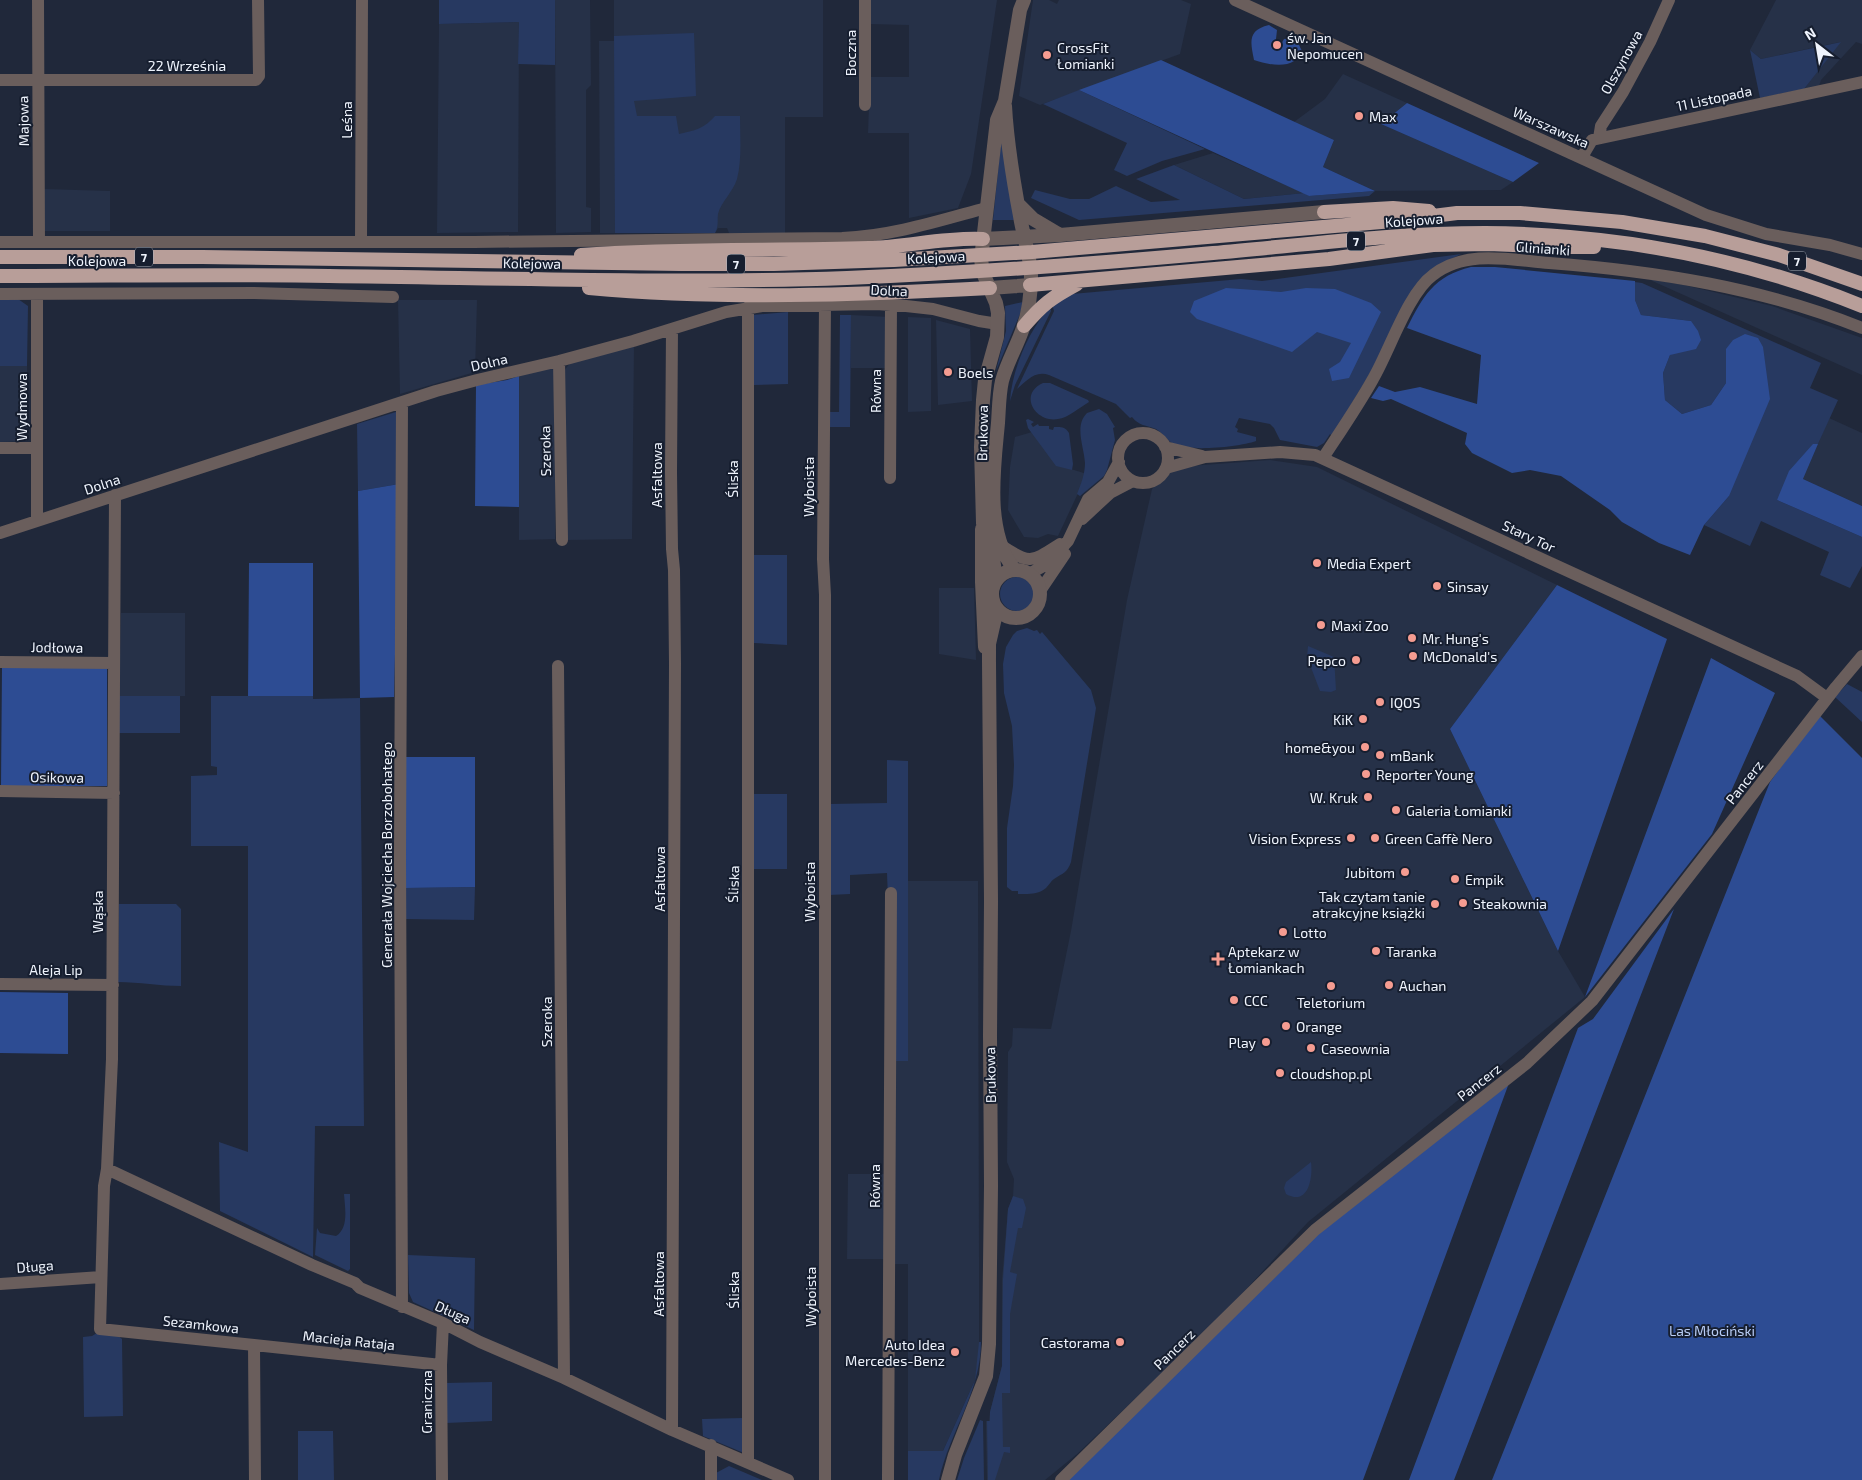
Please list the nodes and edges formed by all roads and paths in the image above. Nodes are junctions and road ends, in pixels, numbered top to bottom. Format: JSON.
{"nodes":[{"id":1,"x":38,"y":0,"type":"edge"},
{"id":2,"x":258,"y":0,"type":"edge"},
{"id":3,"x":362,"y":0,"type":"edge"},
{"id":4,"x":865,"y":0,"type":"edge"},
{"id":5,"x":1235,"y":0,"type":"edge"},
{"id":6,"x":1669,"y":0,"type":"edge"},
{"id":7,"x":1021,"y":3,"type":"edge"},
{"id":8,"x":0,"y":80,"type":"edge"},
{"id":9,"x":38,"y":80,"type":"junction"},
{"id":10,"x":1862,"y":82,"type":"edge"},
{"id":11,"x":1005,"y":100,"type":"junction"},
{"id":12,"x":865,"y":105,"type":"dead end"},
{"id":13,"x":1599,"y":138,"type":"junction"},
{"id":14,"x":1582,"y":157,"type":"junction"},
{"id":15,"x":1019,"y":205,"type":"junction"},
{"id":16,"x":986,"y":208,"type":"junction"},
{"id":17,"x":1324,"y":212,"type":"joint"},
{"id":18,"x":1457,"y":213,"type":"junction"},
{"id":19,"x":1060,"y":235,"type":"junction"},
{"id":20,"x":1025,"y":238,"type":"junction"},
{"id":21,"x":983,"y":240,"type":"junction"},
{"id":22,"x":361,"y":241,"type":"junction"},
{"id":23,"x":0,"y":242,"type":"edge"},
{"id":24,"x":39,"y":242,"type":"junction"},
{"id":25,"x":1640,"y":245,"type":"junction"},
{"id":26,"x":1862,"y":254,"type":"edge"},
{"id":27,"x":0,"y":257,"type":"edge"},
{"id":28,"x":536,"y":263,"type":"junction"},
{"id":29,"x":0,"y":276,"type":"edge"},
{"id":30,"x":551,"y":279,"type":"junction"},
{"id":31,"x":1083,"y":281,"type":"junction"},
{"id":32,"x":1862,"y":284,"type":"edge"},
{"id":33,"x":1030,"y":285,"type":"junction"},
{"id":34,"x":990,"y":288,"type":"junction"},
{"id":35,"x":0,"y":294,"type":"edge"},
{"id":36,"x":37,"y":294,"type":"junction"},
{"id":37,"x":393,"y":297,"type":"dead end"},
{"id":38,"x":825,"y":304,"type":"junction"},
{"id":39,"x":891,"y":305,"type":"junction"},
{"id":40,"x":1862,"y":306,"type":"edge"},
{"id":41,"x":748,"y":307,"type":"junction"},
{"id":42,"x":998,"y":324,"type":"junction"},
{"id":43,"x":1024,"y":326,"type":"junction"},
{"id":44,"x":1862,"y":328,"type":"edge"},
{"id":45,"x":672,"y":329,"type":"junction"},
{"id":46,"x":559,"y":362,"type":"junction"},
{"id":47,"x":402,"y":403,"type":"junction"},
{"id":48,"x":1165,"y":447,"type":"junction"},
{"id":49,"x":0,"y":448,"type":"edge"},
{"id":50,"x":36,"y":448,"type":"junction"},
{"id":51,"x":1205,"y":457,"type":"junction"},
{"id":52,"x":1323,"y":458,"type":"junction"},
{"id":53,"x":1119,"y":462,"type":"junction"},
{"id":54,"x":1166,"y":468,"type":"junction"},
{"id":55,"x":890,"y":478,"type":"dead end"},
{"id":56,"x":1133,"y":481,"type":"junction"},
{"id":57,"x":115,"y":495,"type":"junction"},
{"id":58,"x":37,"y":521,"type":"junction"},
{"id":59,"x":983,"y":523,"type":"junction"},
{"id":60,"x":1078,"y":523,"type":"junction"},
{"id":61,"x":0,"y":534,"type":"edge"},
{"id":62,"x":1071,"y":538,"type":"junction"},
{"id":63,"x":562,"y":540,"type":"dead end"},
{"id":64,"x":1002,"y":546,"type":"junction"},
{"id":65,"x":1015,"y":570,"type":"junction"},
{"id":66,"x":1029,"y":574,"type":"junction"},
{"id":67,"x":996,"y":580,"type":"junction"},
{"id":68,"x":1040,"y":591,"type":"junction"},
{"id":69,"x":997,"y":609,"type":"junction"},
{"id":70,"x":1013,"y":618,"type":"junction"},
{"id":71,"x":1862,"y":656,"type":"edge"},
{"id":72,"x":0,"y":662,"type":"edge"},
{"id":73,"x":989,"y":662,"type":"junction"},
{"id":74,"x":114,"y":663,"type":"junction"},
{"id":75,"x":558,"y":666,"type":"dead end"},
{"id":76,"x":1827,"y":698,"type":"junction"},
{"id":77,"x":0,"y":791,"type":"edge"},
{"id":78,"x":114,"y":793,"type":"junction"},
{"id":79,"x":891,"y":893,"type":"dead end"},
{"id":80,"x":0,"y":984,"type":"edge"},
{"id":81,"x":113,"y":985,"type":"junction"},
{"id":82,"x":107,"y":1169,"type":"junction"},
{"id":83,"x":101,"y":1277,"type":"junction"},
{"id":84,"x":0,"y":1284,"type":"edge"},
{"id":85,"x":402,"y":1307,"type":"junction"},
{"id":86,"x":443,"y":1323,"type":"junction"},
{"id":87,"x":100,"y":1329,"type":"joint"},
{"id":88,"x":254,"y":1344,"type":"junction"},
{"id":89,"x":441,"y":1365,"type":"junction"},
{"id":90,"x":564,"y":1378,"type":"junction"},
{"id":91,"x":672,"y":1430,"type":"junction"},
{"id":92,"x":711,"y":1446,"type":"junction"},
{"id":93,"x":748,"y":1462,"type":"junction"},
{"id":94,"x":255,"y":1480,"type":"edge"},
{"id":95,"x":442,"y":1480,"type":"edge"},
{"id":96,"x":711,"y":1480,"type":"edge"},
{"id":97,"x":788,"y":1480,"type":"edge"},
{"id":98,"x":825,"y":1480,"type":"edge"},
{"id":99,"x":888,"y":1480,"type":"edge"},
{"id":100,"x":948,"y":1480,"type":"edge"},
{"id":101,"x":1061,"y":1480,"type":"edge"}],
"edges":[{"from":1,"to":9,"type":"street","name":"Majowa"},
{"from":2,"to":9,"type":"street","name":"22 Września"},
{"from":3,"to":22,"type":"street","name":"Leśna"},
{"from":4,"to":12,"type":"street","name":"Boczna"},
{"from":5,"to":14,"type":"street","name":"Warszawska"},
{"from":6,"to":13,"type":"street","name":"Olszynowa"},
{"from":7,"to":11,"type":"street"},
{"from":8,"to":9,"type":"street"},
{"from":9,"to":24,"type":"street","name":"Majowa"},
{"from":10,"to":13,"type":"street","name":"11 Listopada"},
{"from":11,"to":15,"type":"street"},
{"from":11,"to":16,"type":"street"},
{"from":13,"to":14,"type":"street"},
{"from":14,"to":26,"type":"street","name":"Warszawska"},
{"from":15,"to":19,"type":"street"},
{"from":15,"to":20,"type":"street"},
{"from":16,"to":21,"type":"street"},
{"from":16,"to":22,"type":"street","name":"Kolejowa"},
{"from":17,"to":18,"type":"highway"},
{"from":17,"to":19,"type":"street"},
{"from":18,"to":28,"type":"highway","name":"Kolejowa","number":"7"},
{"from":18,"to":32,"type":"highway","name":"Kolejowa","number":"7"},
{"from":19,"to":20,"type":"street"},
{"from":20,"to":21,"type":"street"},
{"from":20,"to":33,"type":"street","name":"Brukowa"},
{"from":21,"to":28,"type":"highway"},
{"from":21,"to":34,"type":"street","name":"Brukowa"},
{"from":22,"to":24,"type":"street","name":"Kolejowa"},
{"from":23,"to":24,"type":"street","name":"Kolejowa"},
{"from":25,"to":30,"type":"highway","name":"Kolejowa","number":"7"},
{"from":25,"to":31,"type":"highway"},
{"from":25,"to":40,"type":"highway","name":"Kolejowa","number":"7"},
{"from":27,"to":28,"type":"highway","name":"Kolejowa","number":"7"},
{"from":29,"to":30,"type":"highway","name":"Kolejowa","number":"7"},
{"from":30,"to":34,"type":"highway"},
{"from":31,"to":33,"type":"highway"},
{"from":31,"to":43,"type":"highway"},
{"from":33,"to":34,"type":"street"},
{"from":33,"to":43,"type":"street","name":"Brukowa"},
{"from":34,"to":42,"type":"street","name":"Brukowa"},
{"from":35,"to":36,"type":"street"},
{"from":36,"to":37,"type":"street"},
{"from":36,"to":50,"type":"street","name":"Wydmowa"},
{"from":38,"to":39,"type":"street","name":"Dolna"},
{"from":38,"to":41,"type":"street","name":"Dolna"},
{"from":38,"to":98,"type":"street","name":"Wyboista"},
{"from":39,"to":42,"type":"street","name":"Dolna"},
{"from":39,"to":55,"type":"street","name":"Równa"},
{"from":41,"to":45,"type":"street","name":"Dolna"},
{"from":41,"to":93,"type":"street","name":"Śliska"},
{"from":42,"to":59,"type":"street","name":"Brukowa"},
{"from":43,"to":64,"type":"street","name":"Brukowa"},
{"from":44,"to":52,"type":"street","name":"Glinianki"},
{"from":45,"to":46,"type":"street","name":"Dolna"},
{"from":45,"to":91,"type":"street","name":"Asfaltowa"},
{"from":46,"to":47,"type":"street","name":"Dolna"},
{"from":46,"to":63,"type":"street","name":"Szeroka"},
{"from":47,"to":57,"type":"street","name":"Dolna"},
{"from":47,"to":85,"type":"street","name":"Generała Wojciecha Borzobohatego"},
{"from":48,"to":51,"type":"street","name":"Stary Tor"},
{"from":48,"to":53,"type":"street"},
{"from":48,"to":54,"type":"street"},
{"from":49,"to":50,"type":"street"},
{"from":50,"to":58,"type":"street","name":"Wydmowa"},
{"from":51,"to":52,"type":"street","name":"Stary Tor"},
{"from":51,"to":54,"type":"street","name":"Stary Tor"},
{"from":52,"to":76,"type":"street","name":"Stary Tor"},
{"from":53,"to":56,"type":"street"},
{"from":53,"to":60,"type":"street"},
{"from":54,"to":56,"type":"street"},
{"from":56,"to":60,"type":"street"},
{"from":57,"to":58,"type":"street","name":"Dolna"},
{"from":57,"to":74,"type":"street","name":"Wąska"},
{"from":58,"to":61,"type":"street","name":"Dolna"},
{"from":59,"to":67,"type":"street","name":"Brukowa"},
{"from":59,"to":73,"type":"street"},
{"from":60,"to":62,"type":"street"},
{"from":62,"to":64,"type":"street"},
{"from":62,"to":66,"type":"street"},
{"from":62,"to":68,"type":"street"},
{"from":64,"to":65,"type":"street","name":"Brukowa"},
{"from":65,"to":66,"type":"street"},
{"from":65,"to":67,"type":"street"},
{"from":66,"to":68,"type":"street"},
{"from":67,"to":69,"type":"street"},
{"from":68,"to":70,"type":"street"},
{"from":69,"to":70,"type":"street"},
{"from":69,"to":73,"type":"street","name":"Brukowa"},
{"from":70,"to":73,"type":"street","name":"Brukowa"},
{"from":71,"to":76,"type":"street","name":"Pancerz"},
{"from":72,"to":74,"type":"street","name":"Jodłowa"},
{"from":73,"to":100,"type":"street","name":"Brukowa"},
{"from":74,"to":78,"type":"street","name":"Wąska"},
{"from":75,"to":90,"type":"street","name":"Szeroka"},
{"from":76,"to":101,"type":"street","name":"Pancerz"},
{"from":77,"to":78,"type":"street","name":"Osikowa"},
{"from":78,"to":81,"type":"street","name":"Wąska"},
{"from":79,"to":99,"type":"street","name":"Równa"},
{"from":80,"to":81,"type":"street","name":"Aleja Lip"},
{"from":81,"to":82,"type":"street","name":"Wąska"},
{"from":82,"to":83,"type":"street","name":"Wąska"},
{"from":82,"to":85,"type":"street","name":"Długa"},
{"from":83,"to":84,"type":"street","name":"Długa"},
{"from":83,"to":87,"type":"street","name":"Wąska"},
{"from":85,"to":86,"type":"street","name":"Długa"},
{"from":86,"to":89,"type":"street","name":"Graniczna"},
{"from":86,"to":90,"type":"street","name":"Długa"},
{"from":87,"to":88,"type":"street","name":"Sezamkowa"},
{"from":88,"to":89,"type":"street","name":"Macieja Rataja"},
{"from":88,"to":94,"type":"street","name":"Sezamkowa"},
{"from":89,"to":95,"type":"street","name":"Graniczna"},
{"from":90,"to":91,"type":"street","name":"Długa"},
{"from":91,"to":92,"type":"street","name":"Długa"},
{"from":92,"to":93,"type":"street","name":"Długa"},
{"from":92,"to":96,"type":"street"},
{"from":93,"to":97,"type":"street","name":"Długa"}]}
